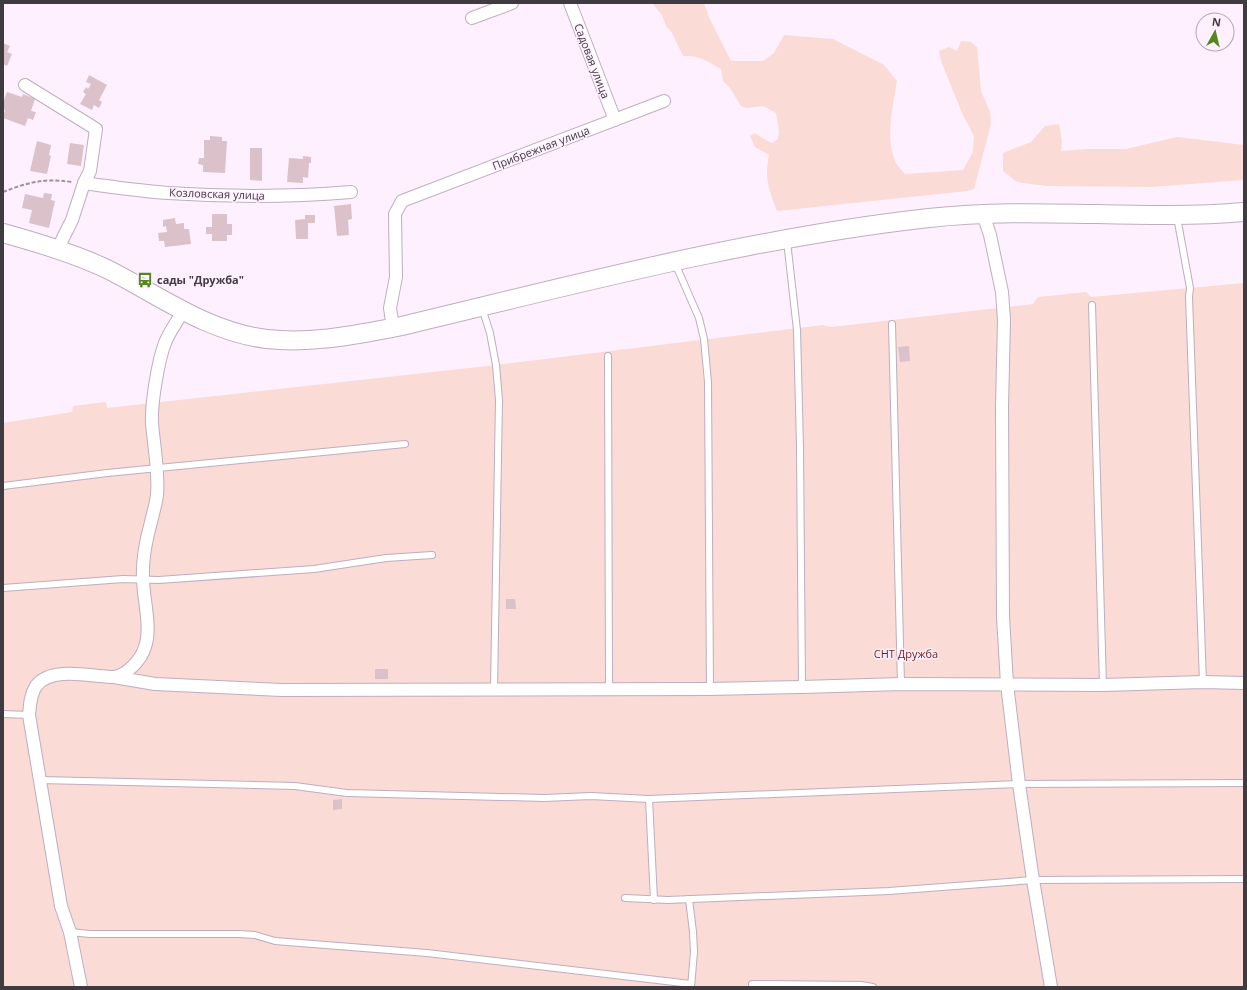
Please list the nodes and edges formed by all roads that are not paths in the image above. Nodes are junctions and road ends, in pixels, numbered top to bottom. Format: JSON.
{"nodes":[{"id":1,"x":512,"y":3,"type":"edge"},
{"id":2,"x":570,"y":3,"type":"edge"},
{"id":3,"x":472,"y":18,"type":"dead end"},
{"id":4,"x":25,"y":85,"type":"dead end"},
{"id":5,"x":664,"y":101,"type":"dead end"},
{"id":6,"x":615,"y":120,"type":"junction"},
{"id":7,"x":84,"y":183,"type":"junction"},
{"id":8,"x":351,"y":192,"type":"dead end"},
{"id":9,"x":1244,"y":212,"type":"edge"},
{"id":10,"x":983,"y":214,"type":"junction"},
{"id":11,"x":1177,"y":215,"type":"junction"},
{"id":12,"x":3,"y":233,"type":"edge"},
{"id":13,"x":786,"y":238,"type":"junction"},
{"id":14,"x":57,"y":250,"type":"junction"},
{"id":15,"x":674,"y":261,"type":"junction"},
{"id":16,"x":1092,"y":304,"type":"dead end"},
{"id":17,"x":482,"y":306,"type":"junction"},
{"id":18,"x":183,"y":311,"type":"junction"},
{"id":19,"x":892,"y":324,"type":"dead end"},
{"id":20,"x":393,"y":328,"type":"junction"},
{"id":21,"x":608,"y":356,"type":"dead end"},
{"id":22,"x":405,"y":444,"type":"dead end"},
{"id":23,"x":156,"y":468,"type":"junction"},
{"id":24,"x":3,"y":486,"type":"edge"},
{"id":25,"x":432,"y":555,"type":"dead end"},
{"id":26,"x":142,"y":579,"type":"junction"},
{"id":27,"x":3,"y":588,"type":"edge"},
{"id":28,"x":114,"y":677,"type":"junction"},
{"id":29,"x":1203,"y":682,"type":"junction"},
{"id":30,"x":1244,"y":683,"type":"edge"},
{"id":31,"x":901,"y":684,"type":"junction"},
{"id":32,"x":1007,"y":684,"type":"junction"},
{"id":33,"x":1103,"y":685,"type":"junction"},
{"id":34,"x":802,"y":687,"type":"junction"},
{"id":35,"x":710,"y":688,"type":"junction"},
{"id":36,"x":494,"y":689,"type":"junction"},
{"id":37,"x":609,"y":689,"type":"junction"},
{"id":38,"x":3,"y":714,"type":"edge"},
{"id":39,"x":29,"y":715,"type":"junction"},
{"id":40,"x":40,"y":780,"type":"junction"},
{"id":41,"x":1244,"y":783,"type":"edge"},
{"id":42,"x":1018,"y":784,"type":"junction"},
{"id":43,"x":649,"y":799,"type":"junction"},
{"id":44,"x":1244,"y":879,"type":"edge"},
{"id":45,"x":1032,"y":880,"type":"junction"},
{"id":46,"x":625,"y":898,"type":"dead end"},
{"id":47,"x":689,"y":899,"type":"junction"},
{"id":48,"x":654,"y":900,"type":"junction"},
{"id":49,"x":70,"y":932,"type":"junction"},
{"id":50,"x":752,"y":984,"type":"dead end"},
{"id":51,"x":691,"y":986,"type":"edge"},
{"id":52,"x":81,"y":987,"type":"edge"},
{"id":53,"x":873,"y":987,"type":"edge"},
{"id":54,"x":1051,"y":987,"type":"edge"}],
"edges":[{"from":1,"to":3,"type":"street"},
{"from":2,"to":6,"type":"street","name":"Садовая улица"},
{"from":4,"to":7,"type":"street"},
{"from":5,"to":6,"type":"street","name":"Прибрежная улица"},
{"from":6,"to":20,"type":"street","name":"Прибрежная улица"},
{"from":7,"to":8,"type":"street","name":"Козловская улица"},
{"from":7,"to":14,"type":"street"},
{"from":9,"to":11,"type":"main road"},
{"from":10,"to":11,"type":"main road"},
{"from":10,"to":13,"type":"main road"},
{"from":10,"to":32,"type":"street"},
{"from":11,"to":29,"type":"lane"},
{"from":12,"to":14,"type":"main road"},
{"from":13,"to":15,"type":"main road"},
{"from":13,"to":34,"type":"lane"},
{"from":14,"to":18,"type":"main road"},
{"from":15,"to":17,"type":"main road"},
{"from":15,"to":35,"type":"lane"},
{"from":16,"to":33,"type":"lane"},
{"from":17,"to":20,"type":"main road"},
{"from":17,"to":36,"type":"lane"},
{"from":18,"to":20,"type":"main road"},
{"from":18,"to":23,"type":"street"},
{"from":19,"to":31,"type":"lane"},
{"from":21,"to":37,"type":"lane"},
{"from":22,"to":23,"type":"lane"},
{"from":23,"to":24,"type":"lane"},
{"from":23,"to":26,"type":"street"},
{"from":25,"to":26,"type":"lane"},
{"from":26,"to":27,"type":"lane"},
{"from":26,"to":28,"type":"street"},
{"from":28,"to":36,"type":"street"},
{"from":28,"to":39,"type":"street"},
{"from":29,"to":30,"type":"street"},
{"from":29,"to":33,"type":"street"},
{"from":31,"to":32,"type":"street"},
{"from":31,"to":34,"type":"street"},
{"from":32,"to":33,"type":"street"},
{"from":32,"to":42,"type":"street"},
{"from":34,"to":35,"type":"street"},
{"from":35,"to":37,"type":"street"},
{"from":36,"to":37,"type":"street"},
{"from":38,"to":39,"type":"lane"},
{"from":39,"to":40,"type":"street"},
{"from":40,"to":43,"type":"lane"},
{"from":40,"to":49,"type":"street"},
{"from":41,"to":42,"type":"lane"},
{"from":42,"to":43,"type":"lane"},
{"from":42,"to":45,"type":"street"},
{"from":43,"to":48,"type":"lane"},
{"from":44,"to":45,"type":"lane"},
{"from":45,"to":47,"type":"lane"},
{"from":45,"to":54,"type":"street"},
{"from":46,"to":48,"type":"lane"},
{"from":47,"to":48,"type":"lane"},
{"from":47,"to":51,"type":"lane"},
{"from":49,"to":51,"type":"lane"},
{"from":49,"to":52,"type":"street"},
{"from":50,"to":53,"type":"lane"}]}
